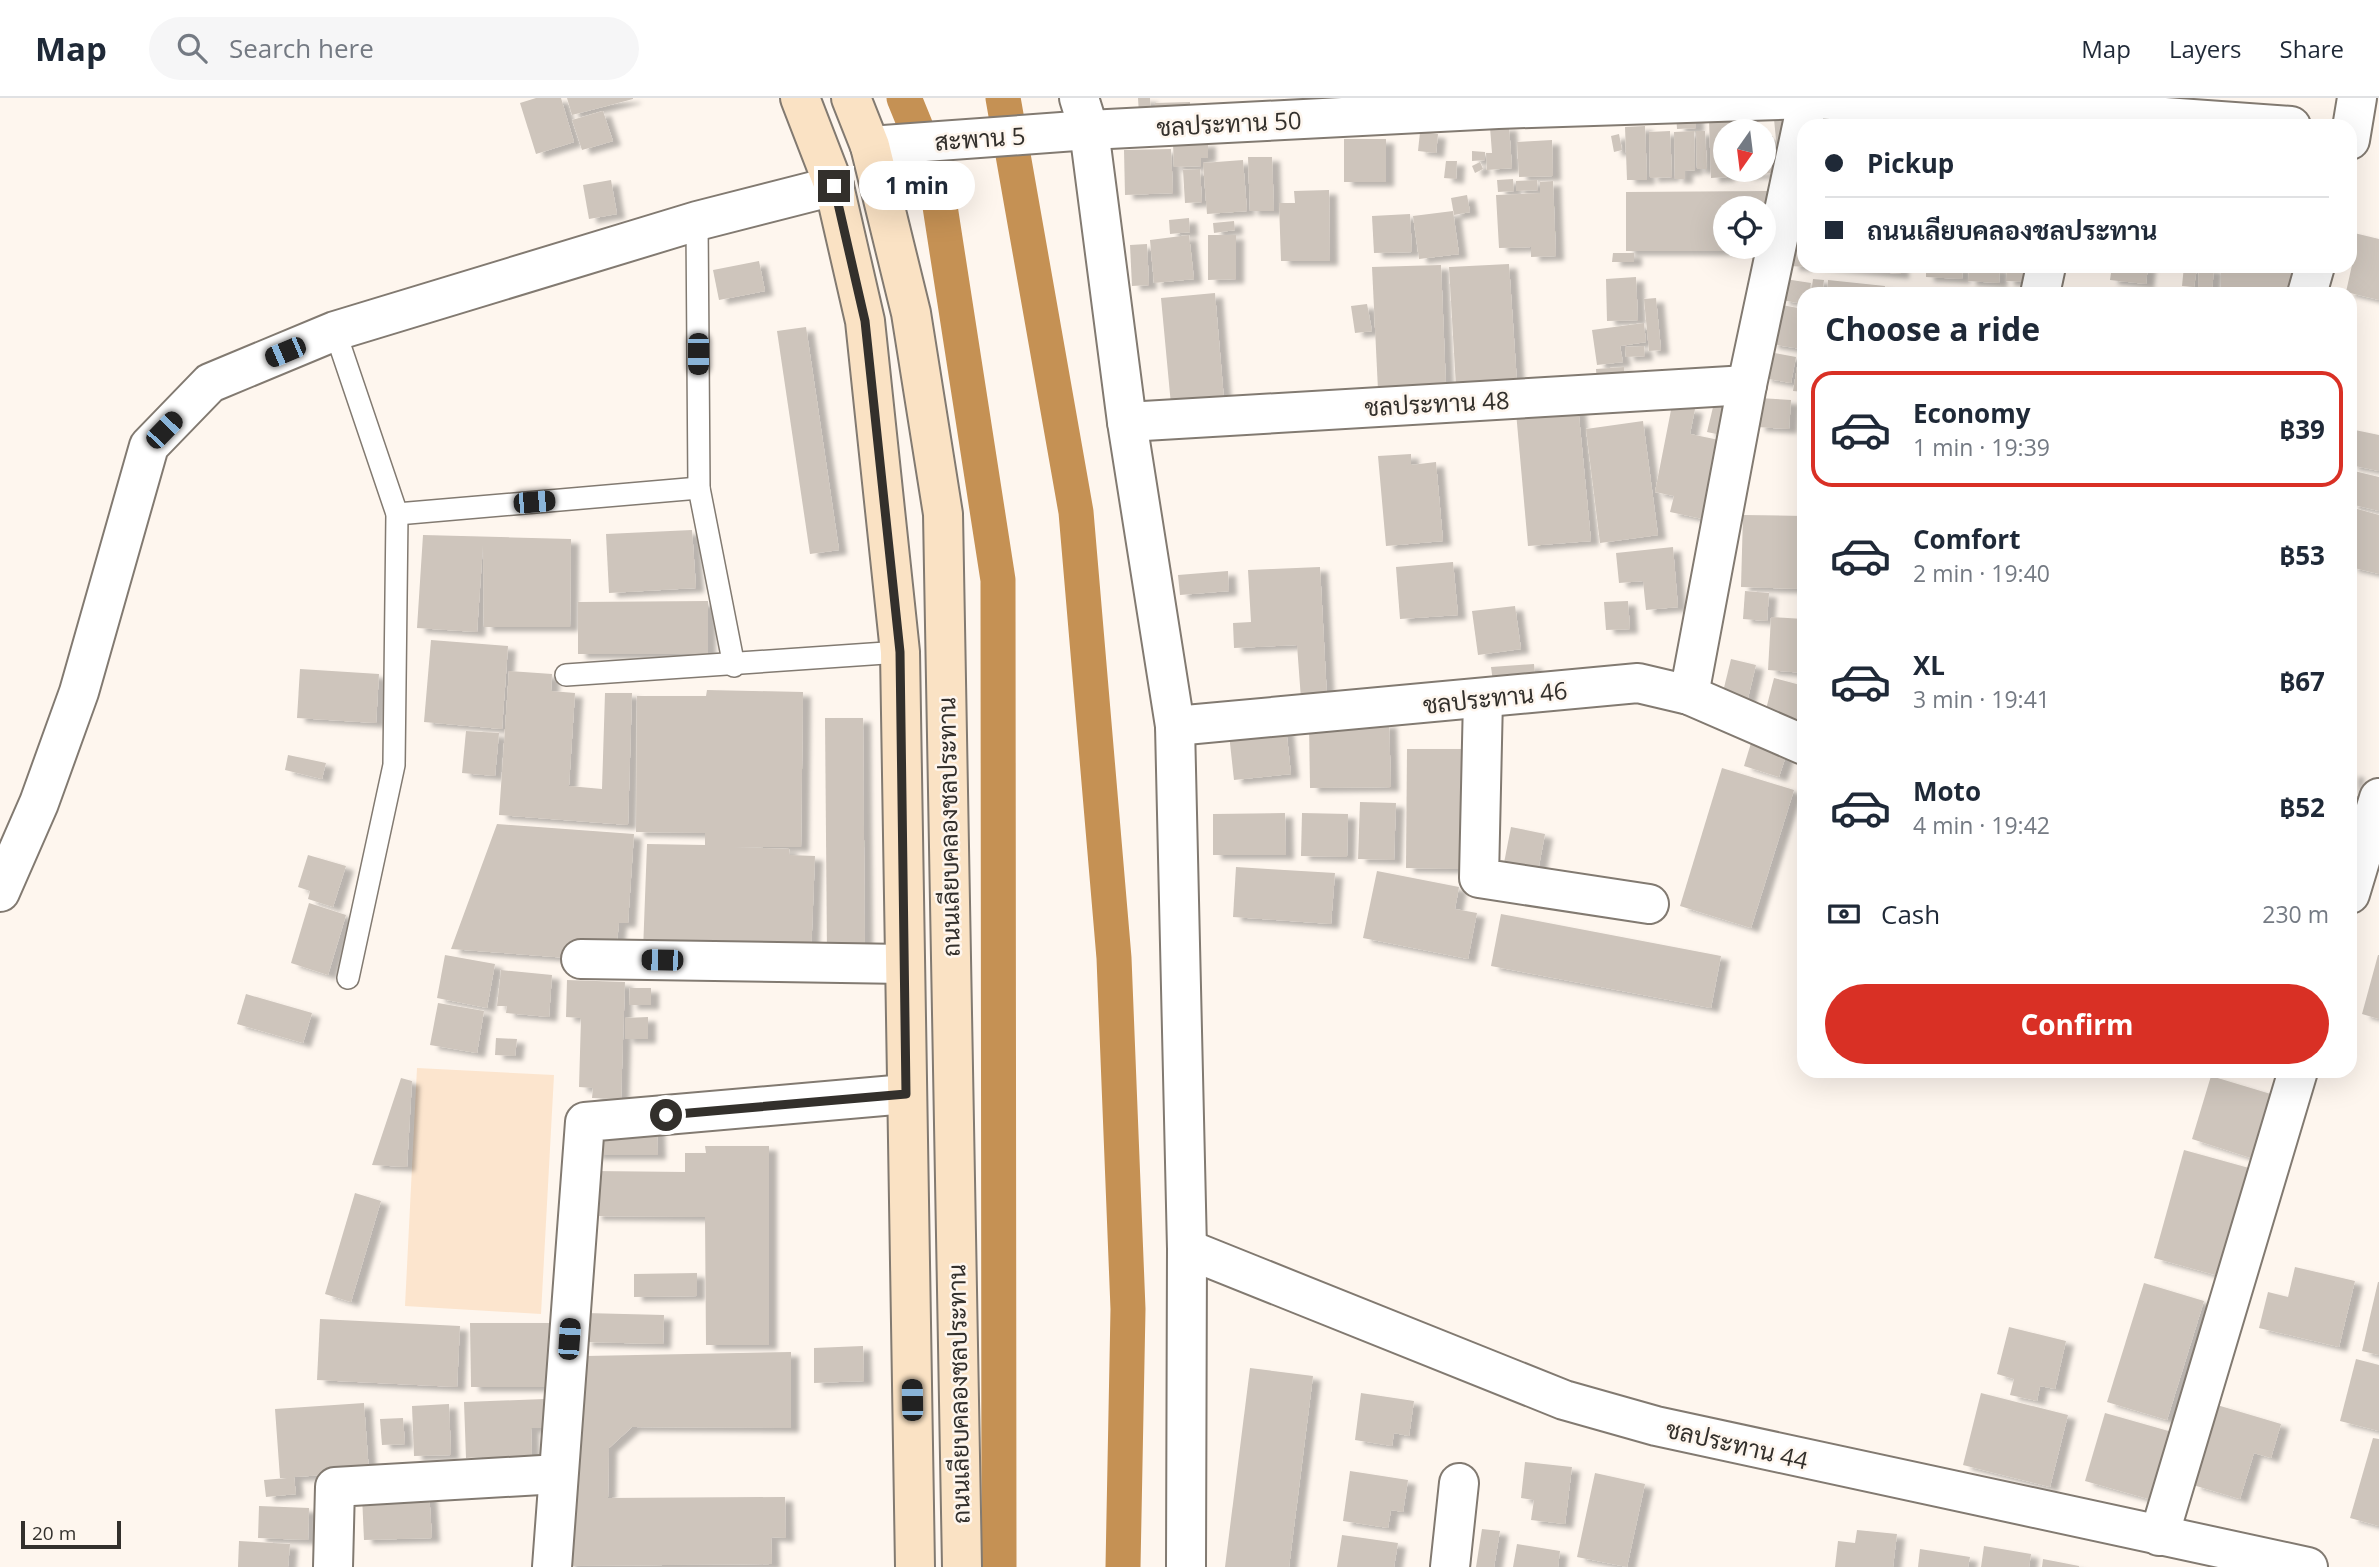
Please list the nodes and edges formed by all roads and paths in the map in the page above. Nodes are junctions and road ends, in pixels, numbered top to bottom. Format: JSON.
{"nodes":[{"id":1,"x":800,"y":98,"type":"edge"},
{"id":2,"x":851,"y":98,"type":"edge"},
{"id":3,"x":1808,"y":98,"type":"edge"},
{"id":4,"x":1498,"y":103,"type":"edge"},
{"id":5,"x":2080,"y":112,"type":"edge"},
{"id":6,"x":1130,"y":113,"type":"edge"},
{"id":7,"x":1084,"y":114,"type":"edge"},
{"id":8,"x":1804,"y":119,"type":"edge"},
{"id":9,"x":2186,"y":119,"type":"edge"},
{"id":10,"x":870,"y":146,"type":"junction"},
{"id":11,"x":1797,"y":150,"type":"edge"},
{"id":12,"x":834,"y":186,"type":"junction"},
{"id":13,"x":697,"y":221,"type":"junction"},
{"id":14,"x":335,"y":331,"type":"junction"},
{"id":15,"x":1747,"y":384,"type":"junction"},
{"id":16,"x":1127,"y":422,"type":"junction"},
{"id":17,"x":699,"y":488,"type":"junction"},
{"id":18,"x":397,"y":514,"type":"junction"},
{"id":19,"x":900,"y":652,"type":"junction"},
{"id":20,"x":734,"y":666,"type":"junction"},
{"id":21,"x":566,"y":674,"type":"dead end"},
{"id":22,"x":1689,"y":695,"type":"junction"},
{"id":23,"x":1483,"y":698,"type":"junction"},
{"id":24,"x":1175,"y":726,"type":"junction"},
{"id":25,"x":1797,"y":742,"type":"edge"},
{"id":26,"x":2379,"y":798,"type":"edge"},
{"id":27,"x":2357,"y":871,"type":"edge"},
{"id":28,"x":0,"y":892,"type":"edge"},
{"id":29,"x":1649,"y":904,"type":"dead end"},
{"id":30,"x":581,"y":959,"type":"dead end"},
{"id":31,"x":905,"y":964,"type":"junction"},
{"id":32,"x":348,"y":978,"type":"dead end"},
{"id":33,"x":2296,"y":1078,"type":"edge"},
{"id":34,"x":906,"y":1094,"type":"junction"},
{"id":35,"x":1187,"y":1250,"type":"junction"},
{"id":36,"x":558,"y":1474,"type":"junction"},
{"id":37,"x":1460,"y":1483,"type":"dead end"},
{"id":38,"x":2159,"y":1536,"type":"junction"},
{"id":39,"x":333,"y":1567,"type":"edge"},
{"id":40,"x":552,"y":1567,"type":"edge"},
{"id":41,"x":915,"y":1567,"type":"edge"},
{"id":42,"x":961,"y":1567,"type":"edge"},
{"id":43,"x":1186,"y":1567,"type":"edge"},
{"id":44,"x":1450,"y":1567,"type":"edge"},
{"id":45,"x":2308,"y":1567,"type":"edge"}],
"edges":[{"from":1,"to":12,"type":"street","name":"ถนนเลียบคลองชลประทาน"},
{"from":2,"to":10,"type":"street","name":"ถนนเลียบคลองชลประทาน"},
{"from":3,"to":4,"type":"street","name":"ชลประทาน 50"},
{"from":3,"to":5,"type":"street","name":"ชลประทาน 50"},
{"from":3,"to":8,"type":"street"},
{"from":4,"to":6,"type":"street","name":"ชลประทาน 50"},
{"from":5,"to":9,"type":"street","name":"ชลประทาน 50"},
{"from":6,"to":7,"type":"street","name":"ชลประทาน 50"},
{"from":7,"to":10,"type":"street","name":"สะพาน 5"},
{"from":7,"to":16,"type":"street"},
{"from":10,"to":42,"type":"street","name":"ถนนเลียบคลองชลประทาน"},
{"from":11,"to":15,"type":"street"},
{"from":12,"to":13,"type":"street"},
{"from":12,"to":19,"type":"street","name":"ถนนเลียบคลองชลประทาน"},
{"from":13,"to":14,"type":"street"},
{"from":13,"to":17,"type":"lane"},
{"from":14,"to":18,"type":"lane"},
{"from":14,"to":28,"type":"street"},
{"from":15,"to":16,"type":"street","name":"ชลประทาน 48"},
{"from":15,"to":22,"type":"street"},
{"from":16,"to":24,"type":"street"},
{"from":17,"to":18,"type":"lane"},
{"from":17,"to":20,"type":"lane"},
{"from":18,"to":32,"type":"lane"},
{"from":19,"to":20,"type":"lane"},
{"from":19,"to":31,"type":"street","name":"ถนนเลียบคลองชลประทาน"},
{"from":20,"to":21,"type":"lane"},
{"from":22,"to":23,"type":"street","name":"ชลประทาน 46"},
{"from":22,"to":25,"type":"street","name":"ชลประทาน 46"},
{"from":23,"to":24,"type":"street","name":"ชลประทาน 46"},
{"from":23,"to":29,"type":"street"},
{"from":24,"to":35,"type":"street"},
{"from":26,"to":27,"type":"street"},
{"from":30,"to":31,"type":"street"},
{"from":31,"to":34,"type":"street","name":"ถนนเลียบคลองชลประทาน"},
{"from":33,"to":38,"type":"street"},
{"from":34,"to":36,"type":"street"},
{"from":34,"to":41,"type":"street","name":"ถนนเลียบคลองชลประทาน"},
{"from":35,"to":38,"type":"street","name":"ชลประทาน 44"},
{"from":35,"to":43,"type":"street"},
{"from":36,"to":39,"type":"street"},
{"from":36,"to":40,"type":"street"},
{"from":37,"to":44,"type":"street"},
{"from":38,"to":45,"type":"street","name":"ชลประทาน 44"}]}
